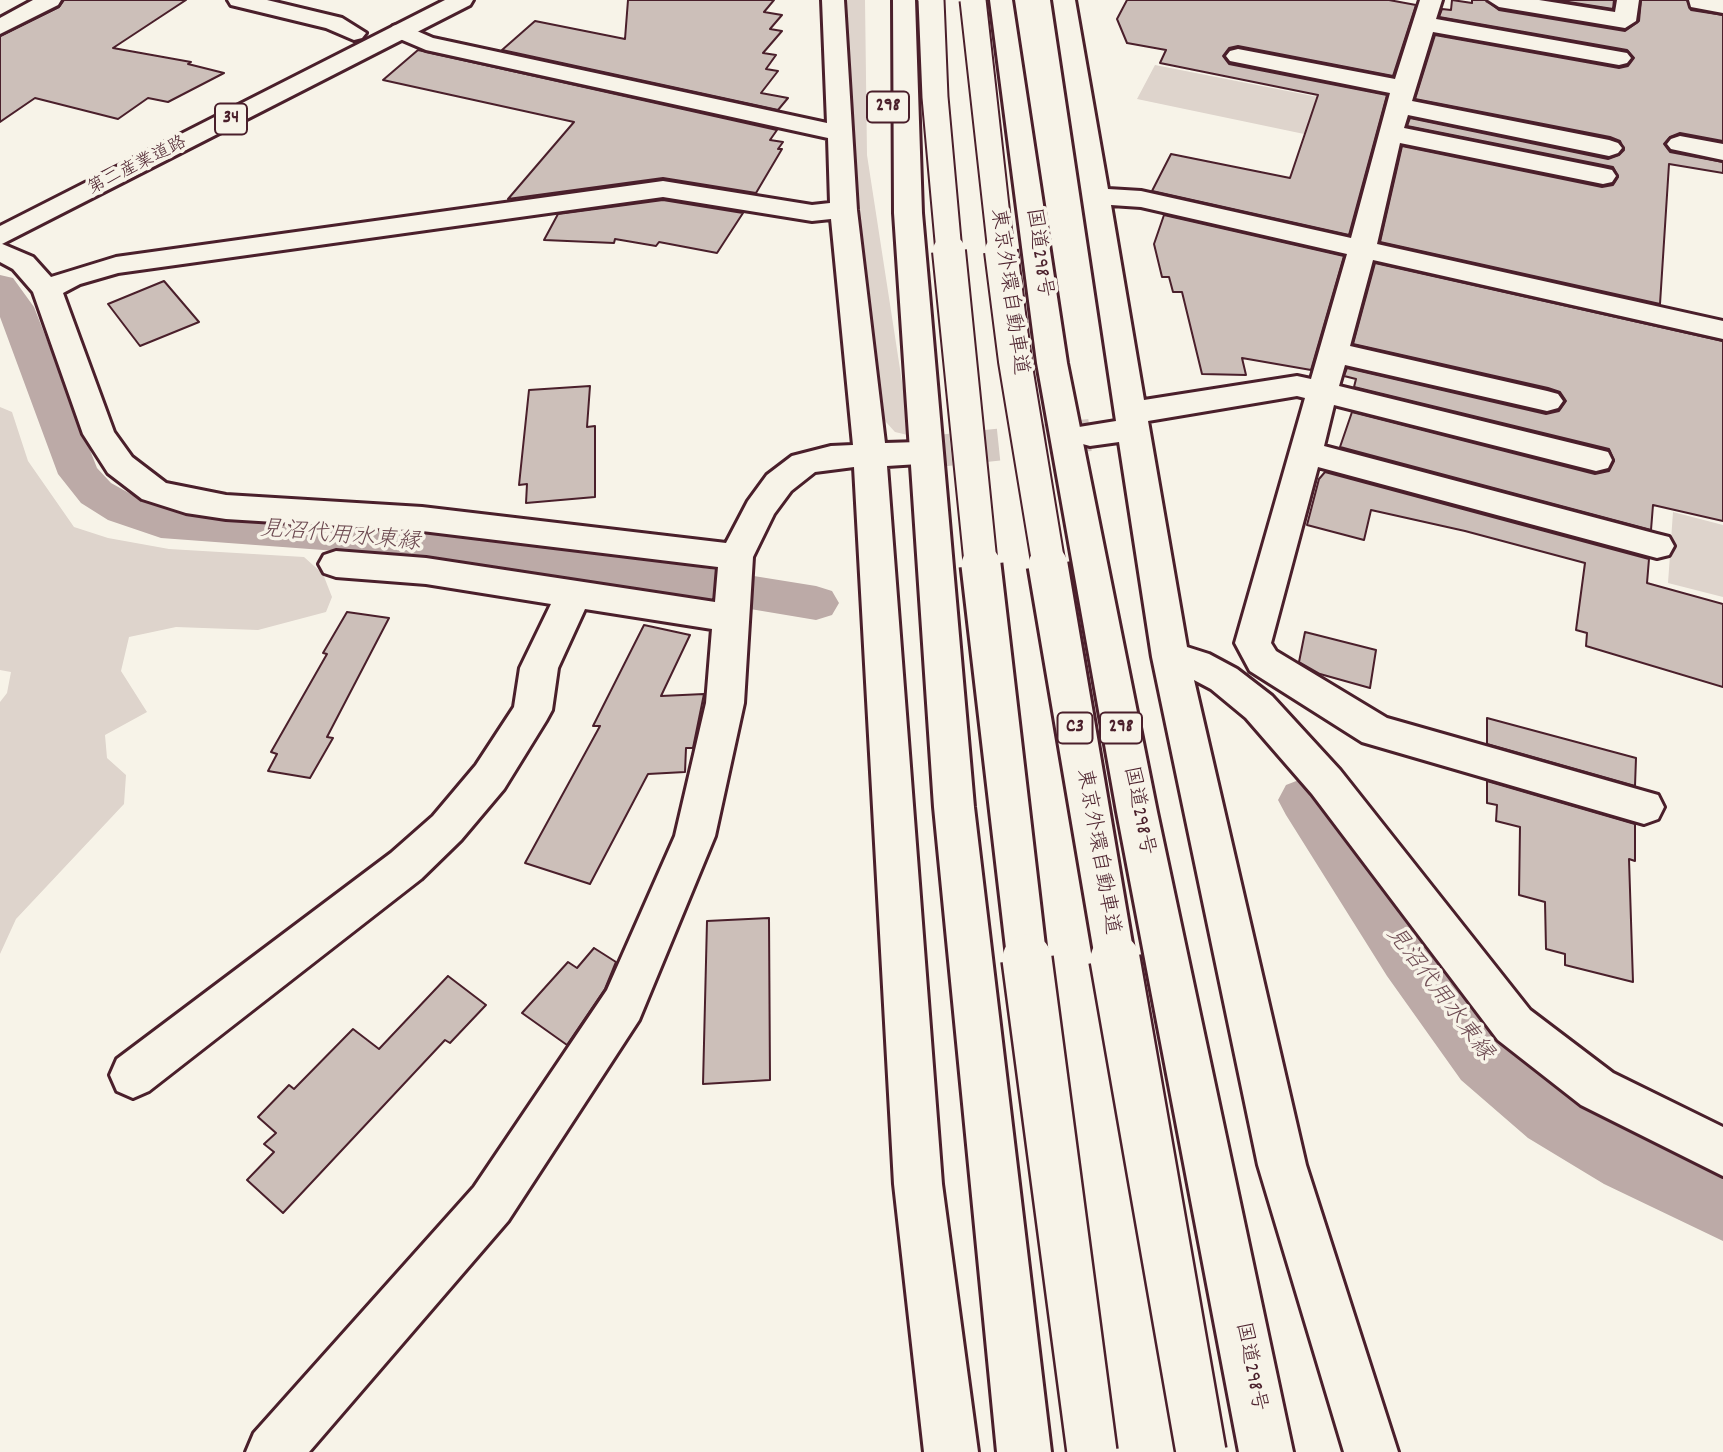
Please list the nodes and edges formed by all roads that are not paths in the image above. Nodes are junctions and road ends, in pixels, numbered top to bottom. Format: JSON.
{"nodes":[{"id":1,"x":50,"y":0,"type":"edge"},
{"id":2,"x":241,"y":0,"type":"edge"},
{"id":3,"x":333,"y":0,"type":"edge"},
{"id":4,"x":419,"y":0,"type":"edge"},
{"id":5,"x":462,"y":0,"type":"edge"},
{"id":6,"x":833,"y":0,"type":"edge"},
{"id":7,"x":884,"y":0,"type":"edge"},
{"id":8,"x":904,"y":0,"type":"edge"},
{"id":9,"x":931,"y":0,"type":"edge"},
{"id":10,"x":973,"y":0,"type":"edge"},
{"id":11,"x":1001,"y":0,"type":"edge"},
{"id":12,"x":1018,"y":0,"type":"edge"},
{"id":13,"x":1064,"y":0,"type":"edge"},
{"id":14,"x":1499,"y":0,"type":"edge"},
{"id":15,"x":1628,"y":0,"type":"edge"},
{"id":16,"x":1699,"y":2,"type":"dead end"},
{"id":17,"x":1723,"y":6,"type":"edge"},
{"id":18,"x":1428,"y":12,"type":"edge"},
{"id":19,"x":311,"y":17,"type":"junction"},
{"id":20,"x":0,"y":27,"type":"edge"},
{"id":21,"x":401,"y":31,"type":"junction"},
{"id":22,"x":354,"y":33,"type":"junction"},
{"id":23,"x":1238,"y":56,"type":"dead end"},
{"id":24,"x":1619,"y":58,"type":"dead end"},
{"id":25,"x":1401,"y":97,"type":"junction"},
{"id":26,"x":838,"y":133,"type":"junction"},
{"id":27,"x":1390,"y":133,"type":"junction"},
{"id":28,"x":1679,"y":144,"type":"dead end"},
{"id":29,"x":122,"y":147,"type":"dead end"},
{"id":30,"x":1609,"y":148,"type":"dead end"},
{"id":31,"x":1723,"y":152,"type":"edge"},
{"id":32,"x":1603,"y":176,"type":"dead end"},
{"id":33,"x":1094,"y":196,"type":"junction"},
{"id":34,"x":844,"y":210,"type":"junction"},
{"id":35,"x":1031,"y":211,"type":"junction"},
{"id":36,"x":908,"y":213,"type":"junction"},
{"id":37,"x":0,"y":237,"type":"edge"},
{"id":38,"x":1362,"y":248,"type":"junction"},
{"id":39,"x":0,"y":251,"type":"edge"},
{"id":40,"x":47,"y":290,"type":"junction"},
{"id":41,"x":1723,"y":330,"type":"edge"},
{"id":42,"x":1332,"y":352,"type":"junction"},
{"id":43,"x":1320,"y":391,"type":"junction"},
{"id":44,"x":1547,"y":401,"type":"dead end"},
{"id":45,"x":1133,"y":421,"type":"junction"},
{"id":46,"x":1090,"y":435,"type":"tunnel mouth"},
{"id":47,"x":1304,"y":452,"type":"junction"},
{"id":48,"x":919,"y":453,"type":"tunnel mouth"},
{"id":49,"x":870,"y":455,"type":"junction"},
{"id":50,"x":1596,"y":460,"type":"dead end"},
{"id":51,"x":1657,"y":547,"type":"dead end"},
{"id":52,"x":736,"y":556,"type":"junction"},
{"id":53,"x":336,"y":564,"type":"dead end"},
{"id":54,"x":574,"y":593,"type":"junction"},
{"id":55,"x":731,"y":618,"type":"junction"},
{"id":56,"x":1170,"y":657,"type":"junction"},
{"id":57,"x":1644,"y":807,"type":"dead end"},
{"id":58,"x":133,"y":1075,"type":"dead end"},
{"id":59,"x":1723,"y":1152,"type":"edge"},
{"id":60,"x":1282,"y":1165,"type":"junction"},
{"id":61,"x":273,"y":1452,"type":"edge"},
{"id":62,"x":951,"y":1452,"type":"edge"},
{"id":63,"x":1024,"y":1452,"type":"edge"},
{"id":64,"x":1093,"y":1452,"type":"edge"},
{"id":65,"x":1201,"y":1452,"type":"edge"},
{"id":66,"x":1266,"y":1452,"type":"edge"},
{"id":67,"x":1348,"y":1452,"type":"edge"},
{"id":68,"x":1371,"y":1452,"type":"edge"}],
"edges":[{"from":1,"to":20,"type":"main road"},
{"from":2,"to":19,"type":"main road"},
{"from":3,"to":19,"type":"main road"},
{"from":4,"to":22,"type":"main road","name":"第二産業道路","number":"34"},
{"from":5,"to":21,"type":"main road","name":"第二産業道路","number":"34"},
{"from":6,"to":26,"type":"main road"},
{"from":7,"to":36,"type":"main road","number":"298"},
{"from":8,"to":36,"type":"main road","number":"298"},
{"from":9,"to":64,"type":"main road","bridge":true},
{"from":10,"to":65,"type":"main road","name":"東京外環自動車道","number":"C3","bridge":true},
{"from":11,"to":35,"type":"main road","name":"国道298号","number":"298"},
{"from":12,"to":35,"type":"main road","number":"298"},
{"from":13,"to":33,"type":"main road"},
{"from":14,"to":15,"type":"main road"},
{"from":16,"to":17,"type":"main road"},
{"from":18,"to":24,"type":"main road"},
{"from":18,"to":25,"type":"main road"},
{"from":19,"to":22,"type":"main road"},
{"from":21,"to":26,"type":"main road"},
{"from":21,"to":37,"type":"main road","name":"第二産業道路","number":"34"},
{"from":22,"to":29,"type":"main road","name":"第二産業道路","number":"34"},
{"from":23,"to":25,"type":"main road"},
{"from":25,"to":27,"type":"main road"},
{"from":25,"to":30,"type":"main road"},
{"from":26,"to":34,"type":"main road"},
{"from":27,"to":32,"type":"main road"},
{"from":27,"to":38,"type":"main road"},
{"from":28,"to":31,"type":"main road"},
{"from":33,"to":38,"type":"main road"},
{"from":33,"to":45,"type":"main road"},
{"from":34,"to":40,"type":"main road"},
{"from":34,"to":49,"type":"main road"},
{"from":35,"to":66,"type":"main road","name":"国道298号","number":"298"},
{"from":36,"to":63,"type":"main road","number":"298"},
{"from":38,"to":41,"type":"main road"},
{"from":38,"to":42,"type":"main road"},
{"from":39,"to":40,"type":"main road"},
{"from":40,"to":52,"type":"main road"},
{"from":42,"to":43,"type":"main road"},
{"from":42,"to":44,"type":"main road"},
{"from":43,"to":45,"type":"main road"},
{"from":43,"to":47,"type":"main road"},
{"from":43,"to":50,"type":"main road"},
{"from":45,"to":46,"type":"main road"},
{"from":45,"to":56,"type":"main road"},
{"from":47,"to":51,"type":"main road"},
{"from":47,"to":57,"type":"main road"},
{"from":48,"to":49,"type":"main road"},
{"from":49,"to":52,"type":"main road"},
{"from":49,"to":62,"type":"main road"},
{"from":52,"to":55,"type":"main road"},
{"from":53,"to":54,"type":"main road"},
{"from":54,"to":55,"type":"main road"},
{"from":54,"to":58,"type":"main road"},
{"from":55,"to":61,"type":"main road"},
{"from":56,"to":59,"type":"main road"},
{"from":56,"to":60,"type":"main road"},
{"from":60,"to":67,"type":"main road"},
{"from":60,"to":68,"type":"main road"}]}
